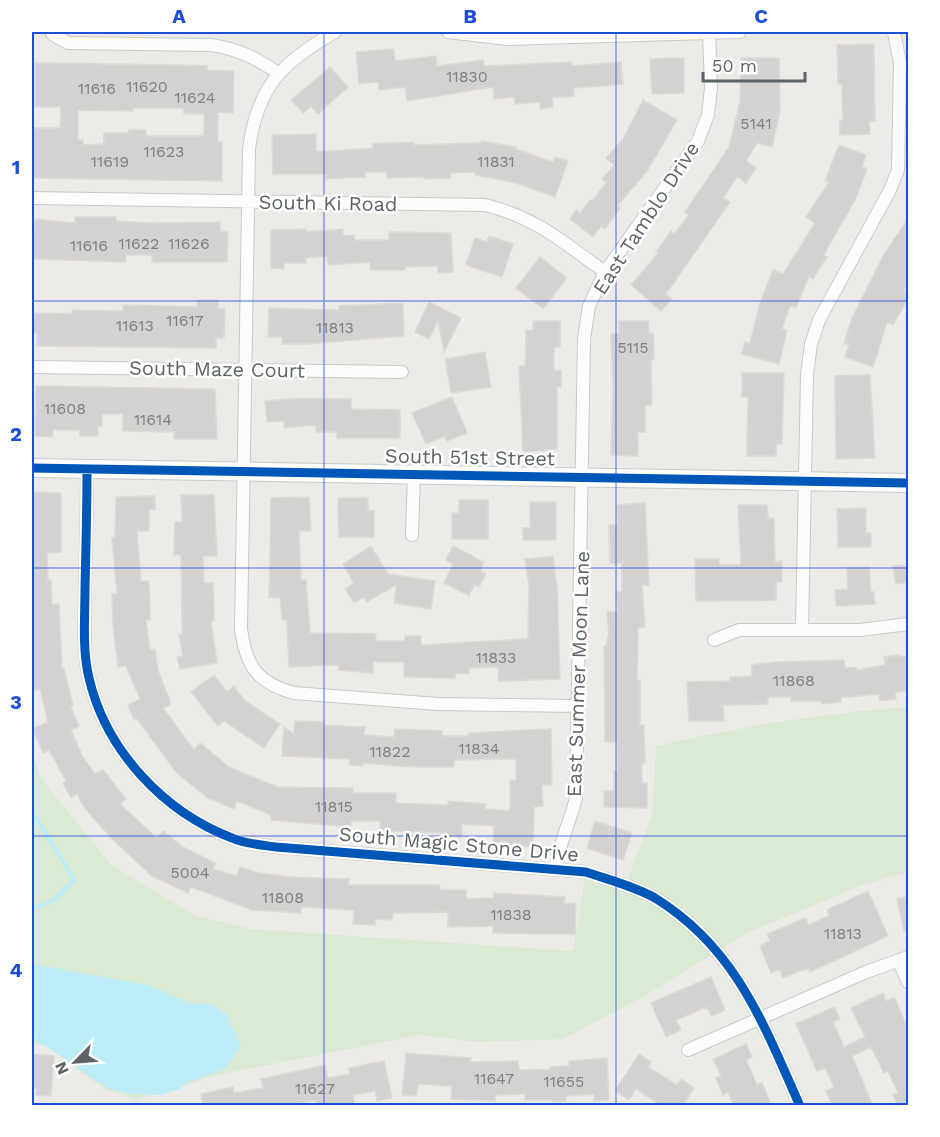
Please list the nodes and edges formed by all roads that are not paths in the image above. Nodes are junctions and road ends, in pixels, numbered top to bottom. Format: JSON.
{"nodes":[{"id":1,"x":335,"y":32,"type":"edge"},
{"id":2,"x":448,"y":32,"type":"edge"},
{"id":3,"x":709,"y":32,"type":"edge"},
{"id":4,"x":740,"y":32,"type":"edge"},
{"id":5,"x":894,"y":32,"type":"edge"},
{"id":6,"x":52,"y":34,"type":"dead end"},
{"id":7,"x":554,"y":34,"type":"edge"},
{"id":8,"x":278,"y":73,"type":"junction"},
{"id":9,"x":32,"y":198,"type":"edge"},
{"id":10,"x":249,"y":201,"type":"junction"},
{"id":11,"x":605,"y":272,"type":"junction"},
{"id":12,"x":32,"y":367,"type":"edge"},
{"id":13,"x":245,"y":370,"type":"junction"},
{"id":14,"x":402,"y":372,"type":"dead end"},
{"id":15,"x":32,"y":468,"type":"edge"},
{"id":16,"x":87,"y":469,"type":"junction"},
{"id":17,"x":244,"y":471,"type":"junction"},
{"id":18,"x":414,"y":474,"type":"junction"},
{"id":19,"x":583,"y":477,"type":"junction"},
{"id":20,"x":805,"y":482,"type":"junction"},
{"id":21,"x":909,"y":483,"type":"edge"},
{"id":22,"x":412,"y":535,"type":"dead end"},
{"id":23,"x":909,"y":624,"type":"edge"},
{"id":24,"x":802,"y":629,"type":"junction"},
{"id":25,"x":714,"y":640,"type":"dead end"},
{"id":26,"x":577,"y":706,"type":"junction"},
{"id":27,"x":556,"y":868,"type":"junction"},
{"id":28,"x":903,"y":959,"type":"edge"},
{"id":29,"x":909,"y":982,"type":"edge"},
{"id":30,"x":761,"y":1017,"type":"junction"},
{"id":31,"x":688,"y":1050,"type":"dead end"},
{"id":32,"x":800,"y":1106,"type":"edge"}],
"edges":[{"from":1,"to":8,"type":"street"},
{"from":2,"to":7,"type":"street"},
{"from":3,"to":4,"type":"street"},
{"from":3,"to":7,"type":"street"},
{"from":3,"to":11,"type":"street","name":"East Tamblo Drive"},
{"from":5,"to":20,"type":"street"},
{"from":6,"to":8,"type":"street"},
{"from":8,"to":10,"type":"street"},
{"from":9,"to":10,"type":"street","name":"South Ki Road"},
{"from":10,"to":11,"type":"street","name":"South Ki Road"},
{"from":10,"to":13,"type":"street"},
{"from":11,"to":19,"type":"street","name":"East Tamblo Drive"},
{"from":12,"to":13,"type":"street","name":"South Maze Court"},
{"from":13,"to":14,"type":"street","name":"South Maze Court"},
{"from":13,"to":17,"type":"street"},
{"from":15,"to":16,"type":"street","name":"South 51st Street"},
{"from":16,"to":17,"type":"street","name":"South 51st Street"},
{"from":16,"to":27,"type":"street","name":"South Magic Stone Drive"},
{"from":17,"to":18,"type":"street","name":"South 51st Street"},
{"from":17,"to":26,"type":"street"},
{"from":18,"to":19,"type":"street","name":"South 51st Street"},
{"from":18,"to":22,"type":"street","name":"South 51st Street"},
{"from":19,"to":20,"type":"street","name":"South 51st Street"},
{"from":19,"to":26,"type":"street","name":"East Summer Moon Lane"},
{"from":20,"to":21,"type":"street","name":"South 51st Street"},
{"from":20,"to":24,"type":"street"},
{"from":23,"to":24,"type":"street"},
{"from":24,"to":25,"type":"street"},
{"from":26,"to":27,"type":"street","name":"East Summer Moon Lane"},
{"from":27,"to":30,"type":"street","name":"South Magic Stone Drive"},
{"from":28,"to":29,"type":"street"},
{"from":28,"to":30,"type":"street"},
{"from":30,"to":31,"type":"street"},
{"from":30,"to":32,"type":"street","name":"South Magic Stone Drive"}]}
